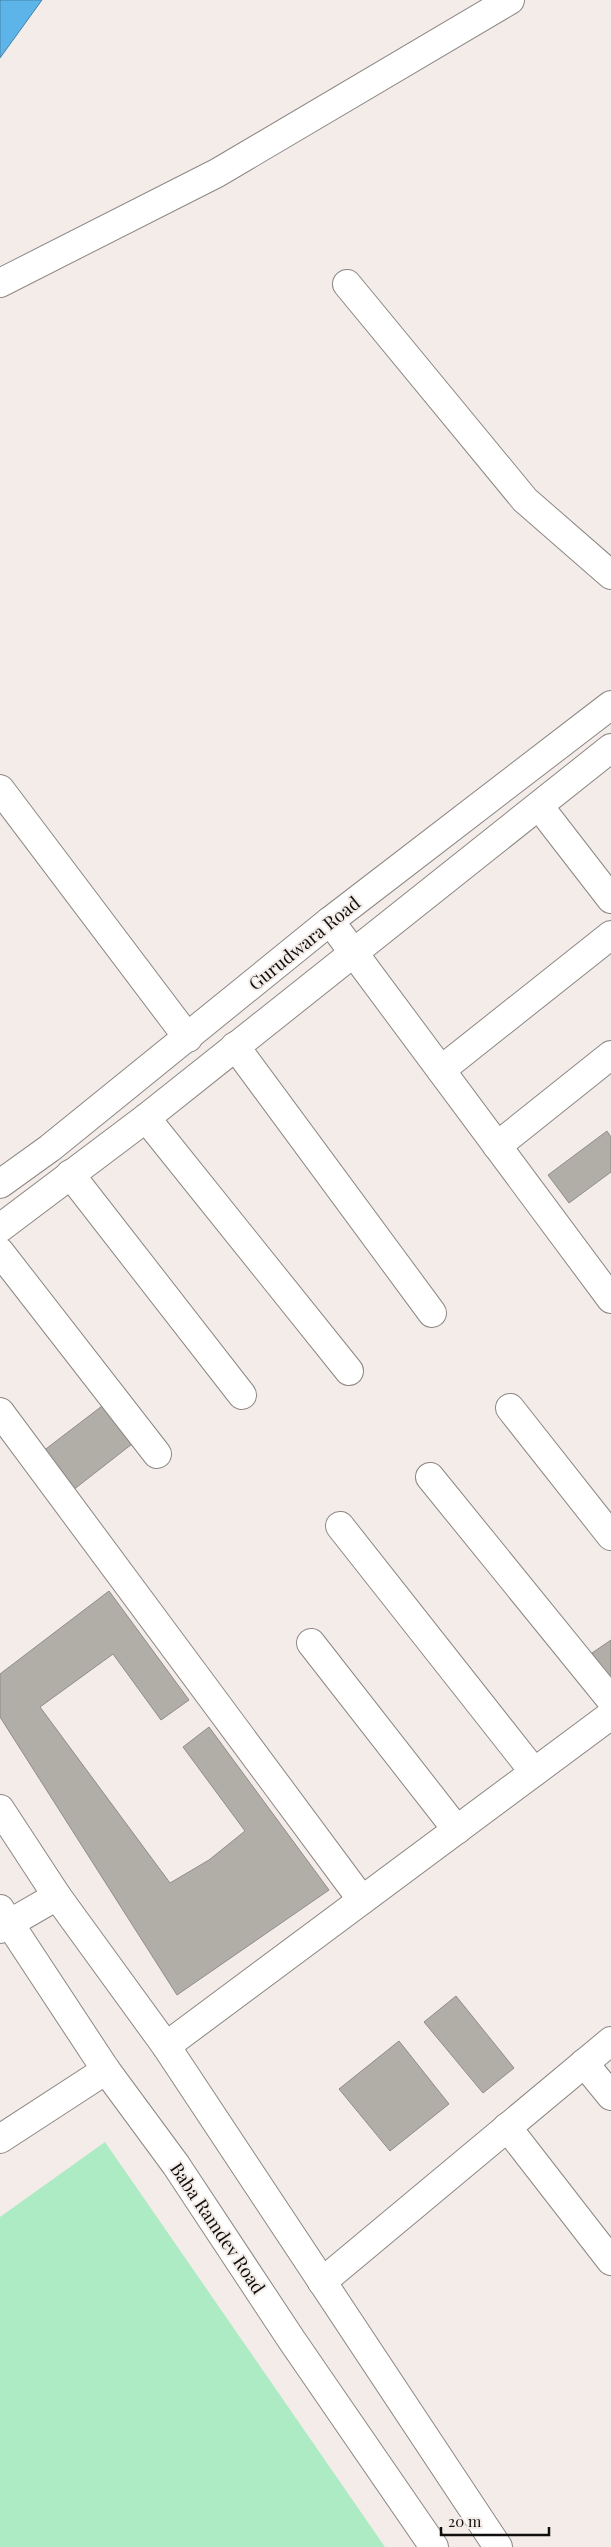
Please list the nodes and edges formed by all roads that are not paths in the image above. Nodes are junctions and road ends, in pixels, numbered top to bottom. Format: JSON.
{"nodes":[{"id":1,"x":510,"y":0,"type":"edge"},
{"id":2,"x":0,"y":283,"type":"edge"},
{"id":3,"x":347,"y":284,"type":"dead end"},
{"id":4,"x":611,"y":575,"type":"edge"},
{"id":5,"x":611,"y":705,"type":"edge"},
{"id":6,"x":611,"y":748,"type":"edge"},
{"id":7,"x":0,"y":789,"type":"edge"},
{"id":8,"x":539,"y":806,"type":"junction"},
{"id":9,"x":611,"y":899,"type":"edge"},
{"id":10,"x":330,"y":921,"type":"junction"},
{"id":11,"x":611,"y":935,"type":"edge"},
{"id":12,"x":354,"y":954,"type":"junction"},
{"id":13,"x":188,"y":1038,"type":"junction"},
{"id":14,"x":235,"y":1046,"type":"junction"},
{"id":15,"x":611,"y":1055,"type":"edge"},
{"id":16,"x":441,"y":1070,"type":"junction"},
{"id":17,"x":146,"y":1118,"type":"junction"},
{"id":18,"x":497,"y":1146,"type":"junction"},
{"id":19,"x":70,"y":1174,"type":"junction"},
{"id":20,"x":0,"y":1184,"type":"edge"},
{"id":21,"x":0,"y":1228,"type":"edge"},
{"id":22,"x":0,"y":1252,"type":"edge"},
{"id":23,"x":611,"y":1299,"type":"edge"},
{"id":24,"x":432,"y":1313,"type":"dead end"},
{"id":25,"x":349,"y":1371,"type":"dead end"},
{"id":26,"x":242,"y":1395,"type":"dead end"},
{"id":27,"x":510,"y":1408,"type":"dead end"},
{"id":28,"x":0,"y":1412,"type":"edge"},
{"id":29,"x":157,"y":1454,"type":"dead end"},
{"id":30,"x":430,"y":1478,"type":"dead end"},
{"id":31,"x":340,"y":1526,"type":"dead end"},
{"id":32,"x":611,"y":1536,"type":"edge"},
{"id":33,"x":311,"y":1643,"type":"dead end"},
{"id":34,"x":611,"y":1700,"type":"edge"},
{"id":35,"x":611,"y":1715,"type":"edge"},
{"id":36,"x":534,"y":1772,"type":"junction"},
{"id":37,"x":0,"y":1809,"type":"edge"},
{"id":38,"x":456,"y":1830,"type":"junction"},
{"id":39,"x":57,"y":1896,"type":"junction"},
{"id":40,"x":362,"y":1900,"type":"junction"},
{"id":41,"x":3,"y":1920,"type":"edge"},
{"id":42,"x":611,"y":2040,"type":"edge"},
{"id":43,"x":166,"y":2046,"type":"junction"},
{"id":44,"x":584,"y":2063,"type":"junction"},
{"id":45,"x":106,"y":2070,"type":"junction"},
{"id":46,"x":611,"y":2096,"type":"edge"},
{"id":47,"x":507,"y":2127,"type":"junction"},
{"id":48,"x":0,"y":2138,"type":"edge"},
{"id":49,"x":611,"y":2261,"type":"edge"},
{"id":50,"x":322,"y":2282,"type":"junction"},
{"id":51,"x":434,"y":2547,"type":"edge"},
{"id":52,"x":498,"y":2547,"type":"edge"}],
"edges":[{"from":1,"to":2,"type":"street"},
{"from":3,"to":4,"type":"street"},
{"from":5,"to":10,"type":"street","name":"Gurudwara Road"},
{"from":6,"to":8,"type":"street"},
{"from":7,"to":13,"type":"street"},
{"from":8,"to":9,"type":"street"},
{"from":8,"to":12,"type":"street"},
{"from":10,"to":12,"type":"street"},
{"from":10,"to":13,"type":"street","name":"Gurudwara Road"},
{"from":11,"to":16,"type":"street"},
{"from":12,"to":14,"type":"street"},
{"from":12,"to":16,"type":"street"},
{"from":13,"to":20,"type":"street","name":"Gurudwara Road"},
{"from":14,"to":17,"type":"street"},
{"from":14,"to":24,"type":"street"},
{"from":15,"to":18,"type":"street"},
{"from":16,"to":18,"type":"street"},
{"from":17,"to":19,"type":"street"},
{"from":17,"to":25,"type":"street"},
{"from":18,"to":23,"type":"street"},
{"from":19,"to":21,"type":"street"},
{"from":19,"to":26,"type":"street"},
{"from":22,"to":29,"type":"street"},
{"from":27,"to":32,"type":"street"},
{"from":28,"to":40,"type":"street"},
{"from":30,"to":34,"type":"street"},
{"from":31,"to":36,"type":"street"},
{"from":33,"to":38,"type":"street"},
{"from":35,"to":36,"type":"street"},
{"from":36,"to":38,"type":"street"},
{"from":37,"to":39,"type":"street"},
{"from":38,"to":40,"type":"street"},
{"from":39,"to":41,"type":"street"},
{"from":39,"to":43,"type":"street"},
{"from":40,"to":43,"type":"street"},
{"from":41,"to":45,"type":"street","name":"Baba Ramdev Road"},
{"from":42,"to":44,"type":"street"},
{"from":43,"to":50,"type":"street"},
{"from":44,"to":46,"type":"street"},
{"from":44,"to":47,"type":"street"},
{"from":45,"to":48,"type":"street"},
{"from":45,"to":51,"type":"street","name":"Baba Ramdev Road"},
{"from":47,"to":49,"type":"street"},
{"from":47,"to":50,"type":"street"},
{"from":50,"to":52,"type":"street"}]}
